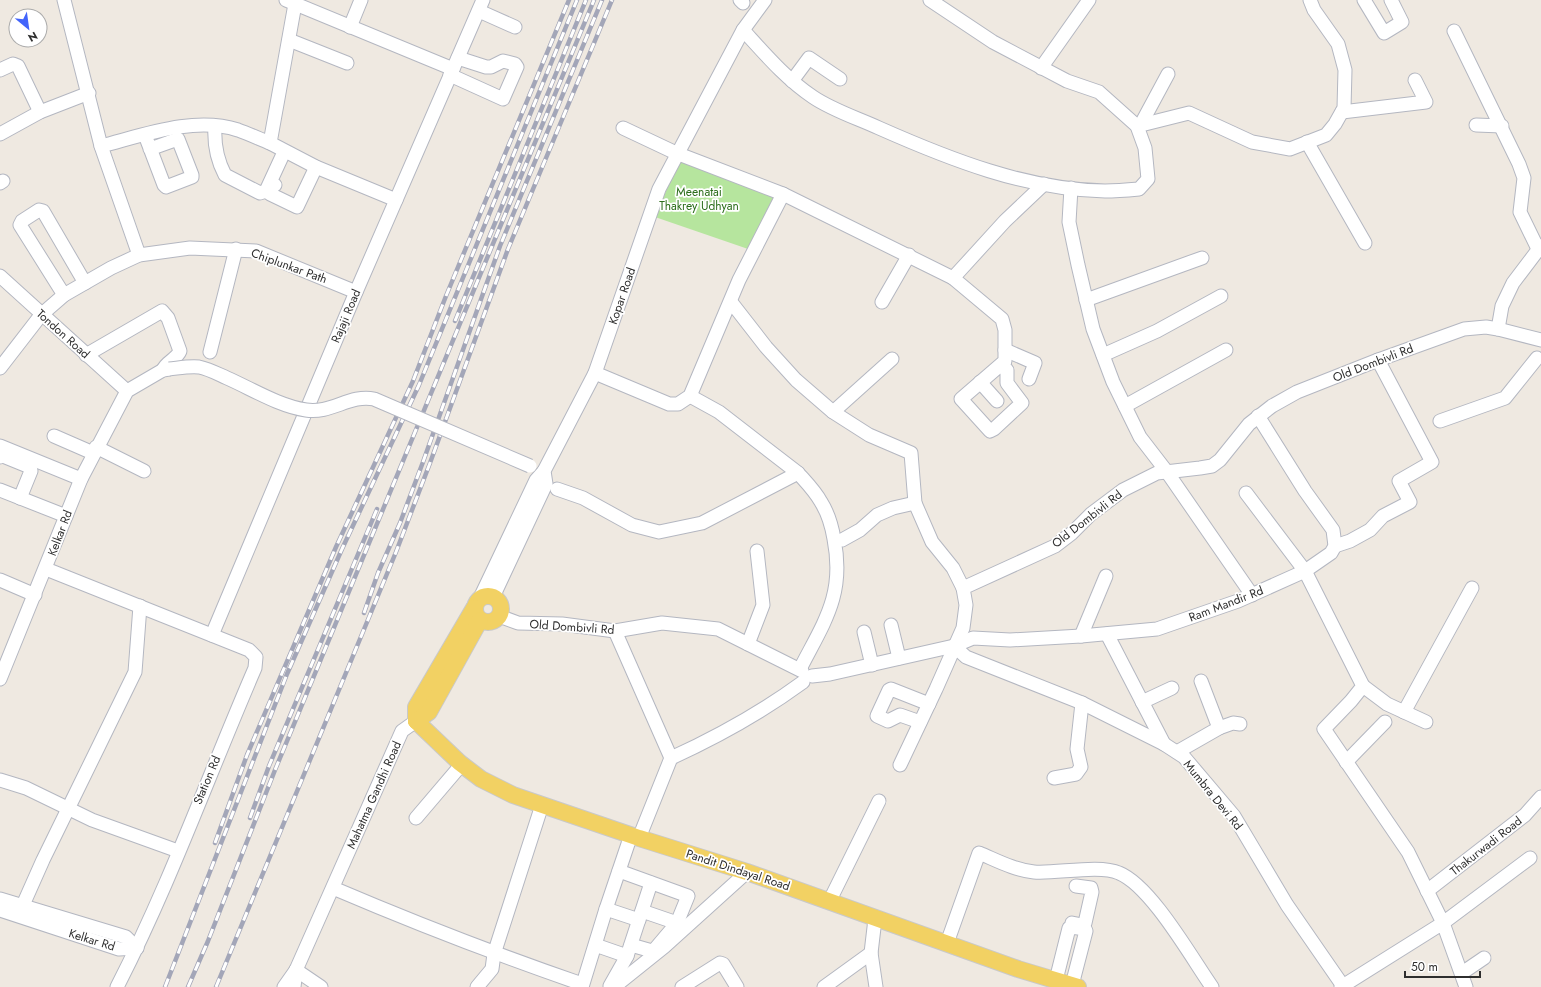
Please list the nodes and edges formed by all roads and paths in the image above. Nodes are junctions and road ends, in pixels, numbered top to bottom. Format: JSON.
{"nodes":[{"id":1,"x":64,"y":0,"type":"edge"},
{"id":2,"x":361,"y":0,"type":"edge"},
{"id":3,"x":765,"y":0,"type":"edge"},
{"id":4,"x":930,"y":0,"type":"edge"},
{"id":5,"x":1089,"y":0,"type":"edge"},
{"id":6,"x":1310,"y":0,"type":"edge"},
{"id":7,"x":1364,"y":0,"type":"edge"},
{"id":8,"x":1391,"y":0,"type":"edge"},
{"id":9,"x":290,"y":2,"type":"edge"},
{"id":10,"x":481,"y":5,"type":"edge"},
{"id":11,"x":350,"y":27,"type":"junction"},
{"id":12,"x":515,"y":27,"type":"dead end"},
{"id":13,"x":743,"y":30,"type":"junction"},
{"id":14,"x":1454,"y":31,"type":"dead end"},
{"id":15,"x":289,"y":40,"type":"junction"},
{"id":16,"x":348,"y":63,"type":"dead end"},
{"id":17,"x":453,"y":67,"type":"junction"},
{"id":18,"x":1041,"y":68,"type":"junction"},
{"id":19,"x":0,"y":70,"type":"edge"},
{"id":20,"x":1168,"y":74,"type":"dead end"},
{"id":21,"x":840,"y":79,"type":"dead end"},
{"id":22,"x":792,"y":80,"type":"junction"},
{"id":23,"x":1415,"y":80,"type":"dead end"},
{"id":24,"x":89,"y":94,"type":"junction"},
{"id":25,"x":40,"y":112,"type":"junction"},
{"id":26,"x":1342,"y":112,"type":"junction"},
{"id":27,"x":1476,"y":125,"type":"dead end"},
{"id":28,"x":215,"y":126,"type":"junction"},
{"id":29,"x":1139,"y":126,"type":"junction"},
{"id":30,"x":1502,"y":126,"type":"junction"},
{"id":31,"x":623,"y":128,"type":"dead end"},
{"id":32,"x":0,"y":134,"type":"edge"},
{"id":33,"x":145,"y":135,"type":"junction"},
{"id":34,"x":1307,"y":142,"type":"junction"},
{"id":35,"x":270,"y":143,"type":"junction"},
{"id":36,"x":102,"y":146,"type":"junction"},
{"id":37,"x":150,"y":148,"type":"dead end"},
{"id":38,"x":288,"y":153,"type":"junction"},
{"id":39,"x":676,"y":153,"type":"junction"},
{"id":40,"x":316,"y":166,"type":"junction"},
{"id":41,"x":1044,"y":184,"type":"junction"},
{"id":42,"x":1071,"y":188,"type":"junction"},
{"id":43,"x":783,"y":194,"type":"junction"},
{"id":44,"x":396,"y":200,"type":"junction"},
{"id":45,"x":1365,"y":243,"type":"dead end"},
{"id":46,"x":1539,"y":248,"type":"edge"},
{"id":47,"x":236,"y":249,"type":"junction"},
{"id":48,"x":139,"y":255,"type":"junction"},
{"id":49,"x":909,"y":256,"type":"junction"},
{"id":50,"x":1202,"y":258,"type":"dead end"},
{"id":51,"x":0,"y":276,"type":"edge"},
{"id":52,"x":953,"y":278,"type":"junction"},
{"id":53,"x":85,"y":283,"type":"junction"},
{"id":54,"x":356,"y":292,"type":"junction"},
{"id":55,"x":64,"y":295,"type":"junction"},
{"id":56,"x":1221,"y":296,"type":"dead end"},
{"id":57,"x":1086,"y":300,"type":"junction"},
{"id":58,"x":731,"y":302,"type":"junction"},
{"id":59,"x":882,"y":302,"type":"dead end"},
{"id":60,"x":42,"y":315,"type":"junction"},
{"id":61,"x":1498,"y":329,"type":"junction"},
{"id":62,"x":1541,"y":342,"type":"edge"},
{"id":63,"x":1005,"y":350,"type":"junction"},
{"id":64,"x":1226,"y":350,"type":"dead end"},
{"id":65,"x":210,"y":352,"type":"dead end"},
{"id":66,"x":86,"y":355,"type":"junction"},
{"id":67,"x":1103,"y":355,"type":"junction"},
{"id":68,"x":1539,"y":357,"type":"edge"},
{"id":69,"x":892,"y":359,"type":"dead end"},
{"id":70,"x":1378,"y":360,"type":"junction"},
{"id":71,"x":1002,"y":365,"type":"junction"},
{"id":72,"x":0,"y":368,"type":"edge"},
{"id":73,"x":166,"y":370,"type":"junction"},
{"id":74,"x":595,"y":373,"type":"junction"},
{"id":75,"x":1030,"y":379,"type":"dead end"},
{"id":76,"x":980,"y":382,"type":"junction"},
{"id":77,"x":127,"y":391,"type":"junction"},
{"id":78,"x":690,"y":396,"type":"junction"},
{"id":79,"x":997,"y":401,"type":"dead end"},
{"id":80,"x":1125,"y":406,"type":"junction"},
{"id":81,"x":833,"y":412,"type":"junction"},
{"id":82,"x":1258,"y":416,"type":"junction"},
{"id":83,"x":1440,"y":421,"type":"dead end"},
{"id":84,"x":54,"y":436,"type":"dead end"},
{"id":85,"x":0,"y":446,"type":"edge"},
{"id":86,"x":95,"y":450,"type":"junction"},
{"id":87,"x":0,"y":457,"type":"edge"},
{"id":88,"x":144,"y":471,"type":"dead end"},
{"id":89,"x":544,"y":471,"type":"junction"},
{"id":90,"x":1167,"y":472,"type":"junction"},
{"id":91,"x":798,"y":473,"type":"junction"},
{"id":92,"x":81,"y":479,"type":"junction"},
{"id":93,"x":557,"y":489,"type":"dead end"},
{"id":94,"x":0,"y":490,"type":"edge"},
{"id":95,"x":1246,"y":493,"type":"dead end"},
{"id":96,"x":20,"y":498,"type":"junction"},
{"id":97,"x":915,"y":504,"type":"junction"},
{"id":98,"x":66,"y":516,"type":"junction"},
{"id":99,"x":842,"y":540,"type":"dead end"},
{"id":100,"x":1335,"y":546,"type":"junction"},
{"id":101,"x":757,"y":551,"type":"dead end"},
{"id":102,"x":46,"y":569,"type":"junction"},
{"id":103,"x":1305,"y":571,"type":"junction"},
{"id":104,"x":1106,"y":576,"type":"dead end"},
{"id":105,"x":0,"y":580,"type":"edge"},
{"id":106,"x":963,"y":588,"type":"junction"},
{"id":107,"x":1472,"y":588,"type":"dead end"},
{"id":108,"x":1252,"y":594,"type":"junction"},
{"id":109,"x":35,"y":595,"type":"junction"},
{"id":110,"x":140,"y":606,"type":"junction"},
{"id":111,"x":482,"y":606,"type":"junction"},
{"id":112,"x":499,"y":616,"type":"joint"},
{"id":113,"x":891,"y":625,"type":"dead end"},
{"id":114,"x":615,"y":631,"type":"junction"},
{"id":115,"x":864,"y":632,"type":"dead end"},
{"id":116,"x":1107,"y":634,"type":"junction"},
{"id":117,"x":212,"y":635,"type":"junction"},
{"id":118,"x":1081,"y":636,"type":"junction"},
{"id":119,"x":748,"y":644,"type":"junction"},
{"id":120,"x":954,"y":646,"type":"junction"},
{"id":121,"x":899,"y":658,"type":"junction"},
{"id":122,"x":3,"y":662,"type":"edge"},
{"id":123,"x":872,"y":664,"type":"junction"},
{"id":124,"x":804,"y":674,"type":"junction"},
{"id":125,"x":0,"y":679,"type":"edge"},
{"id":126,"x":1201,"y":681,"type":"dead end"},
{"id":127,"x":1363,"y":686,"type":"junction"},
{"id":128,"x":1172,"y":688,"type":"dead end"},
{"id":129,"x":1142,"y":702,"type":"junction"},
{"id":130,"x":926,"y":703,"type":"junction"},
{"id":131,"x":1082,"y":703,"type":"junction"},
{"id":132,"x":1404,"y":712,"type":"junction"},
{"id":133,"x":416,"y":721,"type":"junction"},
{"id":134,"x":917,"y":721,"type":"junction"},
{"id":135,"x":1385,"y":722,"type":"dead end"},
{"id":136,"x":1426,"y":722,"type":"dead end"},
{"id":137,"x":1240,"y":724,"type":"dead end"},
{"id":138,"x":1219,"y":728,"type":"junction"},
{"id":139,"x":1164,"y":744,"type":"junction"},
{"id":140,"x":1177,"y":752,"type":"junction"},
{"id":141,"x":671,"y":758,"type":"junction"},
{"id":142,"x":1346,"y":762,"type":"junction"},
{"id":143,"x":462,"y":764,"type":"junction"},
{"id":144,"x":900,"y":765,"type":"dead end"},
{"id":145,"x":1054,"y":778,"type":"dead end"},
{"id":146,"x":0,"y":780,"type":"edge"},
{"id":147,"x":1541,"y":797,"type":"edge"},
{"id":148,"x":880,"y":801,"type":"dead end"},
{"id":149,"x":542,"y":805,"type":"junction"},
{"id":150,"x":68,"y":807,"type":"junction"},
{"id":151,"x":416,"y":818,"type":"dead end"},
{"id":152,"x":635,"y":837,"type":"junction"},
{"id":153,"x":178,"y":851,"type":"junction"},
{"id":154,"x":1530,"y":858,"type":"dead end"},
{"id":155,"x":1086,"y":870,"type":"junction"},
{"id":156,"x":747,"y":872,"type":"junction"},
{"id":157,"x":622,"y":873,"type":"junction"},
{"id":158,"x":652,"y":883,"type":"junction"},
{"id":159,"x":333,"y":888,"type":"junction"},
{"id":160,"x":1428,"y":891,"type":"junction"},
{"id":161,"x":0,"y":899,"type":"edge"},
{"id":162,"x":829,"y":902,"type":"junction"},
{"id":163,"x":23,"y":905,"type":"junction"},
{"id":164,"x":0,"y":910,"type":"edge"},
{"id":165,"x":609,"y":910,"type":"junction"},
{"id":166,"x":640,"y":915,"type":"junction"},
{"id":167,"x":875,"y":919,"type":"junction"},
{"id":168,"x":1068,"y":922,"type":"dead end"},
{"id":169,"x":677,"y":923,"type":"junction"},
{"id":170,"x":1443,"y":923,"type":"junction"},
{"id":171,"x":947,"y":943,"type":"junction"},
{"id":172,"x":601,"y":947,"type":"junction"},
{"id":173,"x":136,"y":948,"type":"junction"},
{"id":174,"x":629,"y":951,"type":"junction"},
{"id":175,"x":871,"y":952,"type":"junction"},
{"id":176,"x":494,"y":954,"type":"junction"},
{"id":177,"x":1484,"y":958,"type":"dead end"},
{"id":178,"x":296,"y":970,"type":"junction"},
{"id":179,"x":1462,"y":973,"type":"junction"},
{"id":180,"x":1050,"y":982,"type":"edge"},
{"id":181,"x":584,"y":986,"type":"edge"},
{"id":182,"x":1075,"y":986,"type":"edge"},
{"id":183,"x":1342,"y":986,"type":"edge"},
{"id":184,"x":116,"y":987,"type":"edge"},
{"id":185,"x":284,"y":987,"type":"edge"},
{"id":186,"x":294,"y":987,"type":"edge"},
{"id":187,"x":321,"y":987,"type":"edge"},
{"id":188,"x":477,"y":987,"type":"edge"},
{"id":189,"x":609,"y":987,"type":"edge"},
{"id":190,"x":614,"y":987,"type":"edge"},
{"id":191,"x":682,"y":987,"type":"edge"},
{"id":192,"x":737,"y":987,"type":"edge"},
{"id":193,"x":824,"y":987,"type":"edge"},
{"id":194,"x":876,"y":987,"type":"edge"},
{"id":195,"x":1212,"y":987,"type":"edge"},
{"id":196,"x":1466,"y":987,"type":"edge"}],
"edges":[{"from":1,"to":24,"type":"street"},
{"from":2,"to":11,"type":"street"},
{"from":3,"to":13,"type":"street","name":"Kopar Road"},
{"from":4,"to":18,"type":"street"},
{"from":5,"to":18,"type":"street"},
{"from":6,"to":26,"type":"street"},
{"from":7,"to":8,"type":"street"},
{"from":9,"to":11,"type":"street"},
{"from":9,"to":15,"type":"street"},
{"from":10,"to":12,"type":"street"},
{"from":10,"to":17,"type":"street","name":"Rajaji Road"},
{"from":11,"to":17,"type":"street"},
{"from":13,"to":22,"type":"street"},
{"from":13,"to":39,"type":"street","name":"Kopar Road"},
{"from":14,"to":30,"type":"street"},
{"from":15,"to":16,"type":"street"},
{"from":15,"to":35,"type":"street"},
{"from":17,"to":44,"type":"street","name":"Rajaji Road"},
{"from":18,"to":29,"type":"street"},
{"from":19,"to":25,"type":"street"},
{"from":20,"to":29,"type":"street"},
{"from":21,"to":22,"type":"street"},
{"from":22,"to":41,"type":"street"},
{"from":23,"to":26,"type":"street"},
{"from":24,"to":25,"type":"street"},
{"from":24,"to":36,"type":"street"},
{"from":25,"to":32,"type":"street"},
{"from":26,"to":34,"type":"street"},
{"from":27,"to":30,"type":"street"},
{"from":28,"to":33,"type":"street"},
{"from":28,"to":35,"type":"street"},
{"from":28,"to":38,"type":"street"},
{"from":29,"to":34,"type":"street"},
{"from":29,"to":42,"type":"street"},
{"from":30,"to":46,"type":"street"},
{"from":31,"to":39,"type":"street"},
{"from":33,"to":36,"type":"street"},
{"from":33,"to":37,"type":"street"},
{"from":34,"to":45,"type":"street"},
{"from":35,"to":38,"type":"street"},
{"from":36,"to":48,"type":"street"},
{"from":38,"to":40,"type":"street"},
{"from":38,"to":40,"type":"street"},
{"from":39,"to":43,"type":"street"},
{"from":39,"to":74,"type":"street","name":"Kopar Road"},
{"from":40,"to":44,"type":"street"},
{"from":41,"to":42,"type":"street"},
{"from":41,"to":52,"type":"street"},
{"from":42,"to":57,"type":"street"},
{"from":43,"to":49,"type":"street"},
{"from":43,"to":58,"type":"street"},
{"from":44,"to":54,"type":"street","name":"Rajaji Road"},
{"from":46,"to":61,"type":"street"},
{"from":47,"to":48,"type":"street","name":"Chiplunkar Path"},
{"from":47,"to":54,"type":"street","name":"Chiplunkar Path"},
{"from":47,"to":65,"type":"street"},
{"from":48,"to":53,"type":"street","name":"Chiplunkar Path"},
{"from":49,"to":52,"type":"street"},
{"from":49,"to":59,"type":"street"},
{"from":50,"to":57,"type":"street"},
{"from":51,"to":60,"type":"street","name":"Tondon Road"},
{"from":52,"to":63,"type":"street"},
{"from":53,"to":55,"type":"street","name":"Chiplunkar Path"},
{"from":53,"to":55,"type":"street"},
{"from":54,"to":117,"type":"street","name":"Rajaji Road"},
{"from":55,"to":60,"type":"street","name":"Chiplunkar Path"},
{"from":56,"to":67,"type":"street"},
{"from":57,"to":67,"type":"street"},
{"from":58,"to":78,"type":"street"},
{"from":58,"to":81,"type":"street"},
{"from":60,"to":66,"type":"street","name":"Tondon Road"},
{"from":60,"to":72,"type":"street","name":"Chiplunkar Path"},
{"from":61,"to":62,"type":"street","name":"Old Dombivli Rd"},
{"from":61,"to":70,"type":"street","name":"Old Dombivli Rd"},
{"from":62,"to":68,"type":"street"},
{"from":63,"to":71,"type":"street"},
{"from":63,"to":75,"type":"street"},
{"from":64,"to":80,"type":"street"},
{"from":66,"to":73,"type":"street"},
{"from":66,"to":77,"type":"street","name":"Tondon Road"},
{"from":67,"to":80,"type":"street"},
{"from":68,"to":83,"type":"street"},
{"from":69,"to":81,"type":"street"},
{"from":70,"to":82,"type":"street","name":"Old Dombivli Rd"},
{"from":70,"to":100,"type":"street"},
{"from":71,"to":76,"type":"street"},
{"from":71,"to":76,"type":"street"},
{"from":73,"to":77,"type":"street"},
{"from":73,"to":89,"type":"street","bridge":true},
{"from":74,"to":78,"type":"street"},
{"from":74,"to":89,"type":"street","name":"Kopar Road"},
{"from":76,"to":79,"type":"street"},
{"from":77,"to":86,"type":"street","name":"Kelkar Rd"},
{"from":78,"to":91,"type":"street"},
{"from":80,"to":90,"type":"street"},
{"from":81,"to":97,"type":"street"},
{"from":82,"to":90,"type":"street","name":"Old Dombivli Rd"},
{"from":82,"to":100,"type":"street"},
{"from":84,"to":86,"type":"street"},
{"from":85,"to":92,"type":"street"},
{"from":86,"to":88,"type":"street"},
{"from":86,"to":92,"type":"street","name":"Kelkar Rd"},
{"from":87,"to":96,"type":"street"},
{"from":89,"to":111,"type":"street","name":"Kopar Road"},
{"from":90,"to":106,"type":"street","name":"Old Dombivli Rd"},
{"from":90,"to":108,"type":"street"},
{"from":91,"to":93,"type":"street"},
{"from":91,"to":124,"type":"street"},
{"from":92,"to":98,"type":"street","name":"Kelkar Rd"},
{"from":94,"to":96,"type":"street"},
{"from":95,"to":103,"type":"street"},
{"from":96,"to":98,"type":"street"},
{"from":97,"to":99,"type":"street"},
{"from":97,"to":106,"type":"street"},
{"from":98,"to":102,"type":"street","name":"Kelkar Rd"},
{"from":100,"to":103,"type":"street","name":"Ram Mandir Rd"},
{"from":101,"to":119,"type":"street"},
{"from":102,"to":109,"type":"street","name":"Kelkar Rd"},
{"from":102,"to":110,"type":"street"},
{"from":103,"to":108,"type":"street","name":"Ram Mandir Rd"},
{"from":103,"to":127,"type":"street"},
{"from":104,"to":118,"type":"street"},
{"from":105,"to":109,"type":"street"},
{"from":106,"to":120,"type":"street"},
{"from":107,"to":132,"type":"street"},
{"from":108,"to":116,"type":"street","name":"Ram Mandir Rd"},
{"from":109,"to":122,"type":"street","name":"Kelkar Rd"},
{"from":110,"to":117,"type":"street"},
{"from":110,"to":150,"type":"street"},
{"from":111,"to":112,"type":"main road"},
{"from":111,"to":133,"type":"main road","name":"Mahatma Gandhi Road"},
{"from":112,"to":114,"type":"street","name":"Old Dombivli Rd"},
{"from":113,"to":121,"type":"street"},
{"from":114,"to":119,"type":"street","name":"Old Dombivli Rd"},
{"from":114,"to":141,"type":"street"},
{"from":115,"to":123,"type":"street"},
{"from":116,"to":118,"type":"street","name":"Ram Mandir Rd"},
{"from":116,"to":129,"type":"street"},
{"from":117,"to":153,"type":"street","name":"Station Rd"},
{"from":118,"to":120,"type":"street","name":"Ram Mandir Rd"},
{"from":119,"to":124,"type":"street","name":"Old Dombivli Rd"},
{"from":120,"to":121,"type":"street","name":"Ram Mandir Rd"},
{"from":120,"to":130,"type":"street"},
{"from":120,"to":131,"type":"street","name":"Mumbra Devi Rd"},
{"from":121,"to":123,"type":"street","name":"Ram Mandir Rd"},
{"from":122,"to":125,"type":"street","name":"Kelkar Rd"},
{"from":123,"to":124,"type":"street","name":"Ram Mandir Rd"},
{"from":124,"to":141,"type":"street"},
{"from":126,"to":138,"type":"street"},
{"from":127,"to":132,"type":"street"},
{"from":127,"to":142,"type":"street"},
{"from":128,"to":129,"type":"street"},
{"from":129,"to":139,"type":"street"},
{"from":130,"to":134,"type":"street"},
{"from":130,"to":134,"type":"street"},
{"from":131,"to":139,"type":"street","name":"Mumbra Devi Rd"},
{"from":131,"to":145,"type":"street"},
{"from":132,"to":136,"type":"street"},
{"from":133,"to":143,"type":"main road","name":"Pandit Dindayal Road"},
{"from":133,"to":159,"type":"street","name":"Mahatma Gandhi Road"},
{"from":134,"to":144,"type":"street"},
{"from":135,"to":142,"type":"street"},
{"from":137,"to":138,"type":"street"},
{"from":138,"to":140,"type":"street"},
{"from":139,"to":140,"type":"street","name":"Mumbra Devi Rd"},
{"from":140,"to":183,"type":"street","name":"Mumbra Devi Rd"},
{"from":141,"to":152,"type":"street"},
{"from":142,"to":160,"type":"street"},
{"from":143,"to":149,"type":"main road","name":"Pandit Dindayal Road"},
{"from":143,"to":151,"type":"street"},
{"from":146,"to":150,"type":"street"},
{"from":147,"to":160,"type":"street","name":"Thakurwadi Road"},
{"from":148,"to":162,"type":"street"},
{"from":149,"to":152,"type":"main road","name":"Pandit Dindayal Road"},
{"from":149,"to":176,"type":"street"},
{"from":150,"to":153,"type":"street"},
{"from":150,"to":163,"type":"street"},
{"from":152,"to":156,"type":"main road","name":"Pandit Dindayal Road"},
{"from":152,"to":157,"type":"street"},
{"from":153,"to":173,"type":"street","name":"Station Rd"},
{"from":154,"to":170,"type":"street"},
{"from":155,"to":168,"type":"street"},
{"from":155,"to":171,"type":"street"},
{"from":155,"to":195,"type":"street"},
{"from":156,"to":162,"type":"main road","name":"Pandit Dindayal Road"},
{"from":156,"to":190,"type":"street"},
{"from":157,"to":158,"type":"street"},
{"from":157,"to":165,"type":"street"},
{"from":158,"to":166,"type":"street"},
{"from":158,"to":169,"type":"street"},
{"from":159,"to":176,"type":"street"},
{"from":159,"to":178,"type":"street","name":"Mahatma Gandhi Road"},
{"from":160,"to":170,"type":"street"},
{"from":161,"to":163,"type":"street","name":"Kelkar Rd"},
{"from":162,"to":167,"type":"main road","name":"Pandit Dindayal Road"},
{"from":163,"to":173,"type":"street","name":"Kelkar Rd"},
{"from":164,"to":173,"type":"street","name":"Kelkar Rd"},
{"from":165,"to":166,"type":"street"},
{"from":165,"to":172,"type":"street"},
{"from":165,"to":181,"type":"street"},
{"from":166,"to":169,"type":"street"},
{"from":166,"to":174,"type":"street"},
{"from":167,"to":171,"type":"main road","name":"Pandit Dindayal Road"},
{"from":167,"to":175,"type":"street"},
{"from":169,"to":174,"type":"street"},
{"from":170,"to":179,"type":"street"},
{"from":170,"to":183,"type":"street"},
{"from":171,"to":180,"type":"main road","name":"Pandit Dindayal Road"},
{"from":172,"to":174,"type":"street"},
{"from":172,"to":181,"type":"street"},
{"from":173,"to":184,"type":"street","name":"Station Rd"},
{"from":174,"to":189,"type":"street"},
{"from":175,"to":193,"type":"street"},
{"from":175,"to":194,"type":"street"},
{"from":176,"to":181,"type":"street"},
{"from":176,"to":188,"type":"street"},
{"from":177,"to":179,"type":"street"},
{"from":178,"to":185,"type":"street"},
{"from":178,"to":186,"type":"street","name":"Mahatma Gandhi Road"},
{"from":178,"to":187,"type":"street"},
{"from":179,"to":196,"type":"street"},
{"from":180,"to":182,"type":"main road","name":"Pandit Dindayal Road"},
{"from":180,"to":182,"type":"street"},
{"from":191,"to":192,"type":"street"}]}
